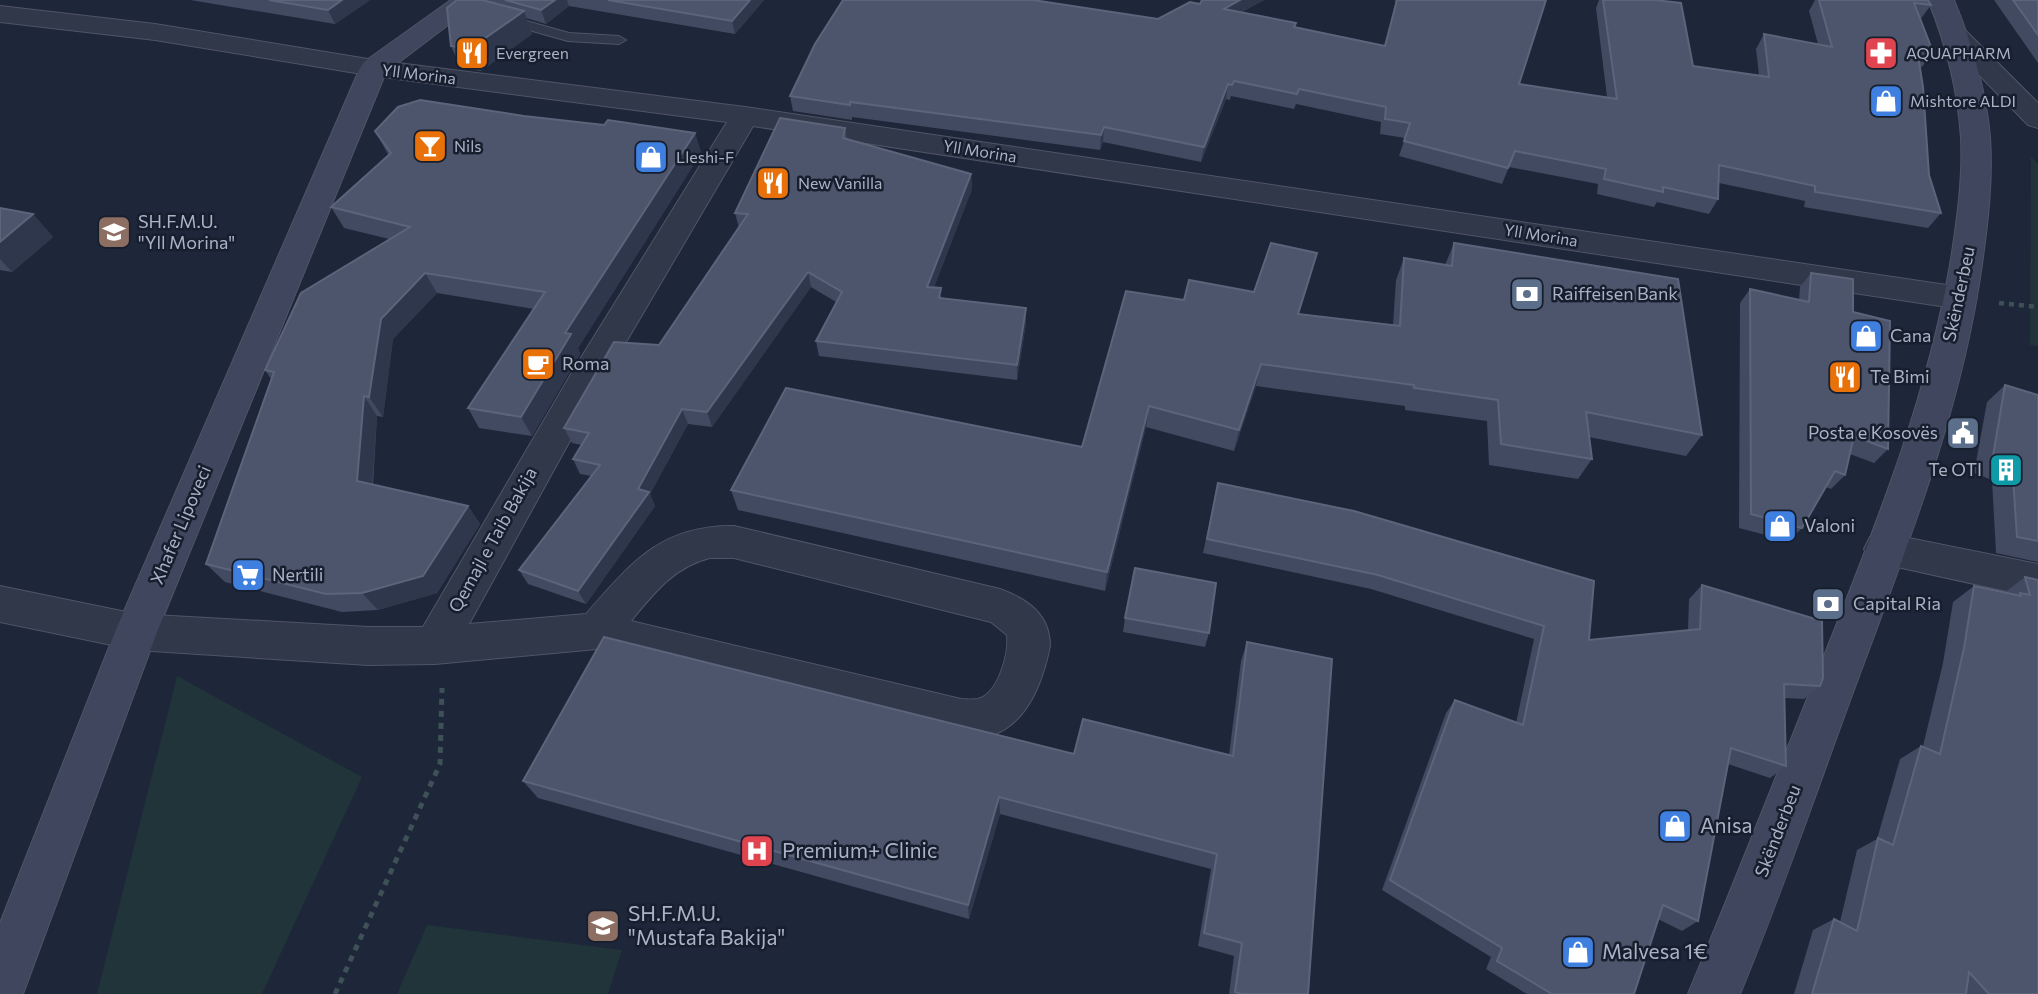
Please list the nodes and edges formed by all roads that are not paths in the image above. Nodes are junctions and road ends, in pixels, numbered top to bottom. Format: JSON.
{"nodes":[{"id":1,"x":1941,"y":0,"type":"edge"},
{"id":2,"x":464,"y":3,"type":"edge"},
{"id":3,"x":0,"y":15,"type":"edge"},
{"id":4,"x":1955,"y":34,"type":"junction"},
{"id":5,"x":619,"y":40,"type":"dead end"},
{"id":6,"x":374,"y":68,"type":"junction"},
{"id":7,"x":745,"y":116,"type":"junction"},
{"id":8,"x":2038,"y":119,"type":"edge"},
{"id":9,"x":1960,"y":298,"type":"junction"},
{"id":10,"x":1884,"y":549,"type":"junction"},
{"id":11,"x":2038,"y":581,"type":"edge"},
{"id":12,"x":0,"y":604,"type":"edge"},
{"id":13,"x":597,"y":631,"type":"junction"},
{"id":14,"x":135,"y":632,"type":"junction"},
{"id":15,"x":435,"y":645,"type":"junction"},
{"id":16,"x":0,"y":988,"type":"edge"},
{"id":17,"x":1714,"y":994,"type":"edge"}],
"edges":[{"from":1,"to":4,"type":"main road","name":"Skënderbeu"},
{"from":2,"to":5,"type":"lane"},
{"from":2,"to":6,"type":"main road"},
{"from":3,"to":6,"type":"street","name":"Yll Morina"},
{"from":4,"to":8,"type":"street"},
{"from":4,"to":9,"type":"main road","name":"Skënderbeu"},
{"from":6,"to":7,"type":"street","name":"Yll Morina"},
{"from":6,"to":14,"type":"main road","name":"Xhafer Lipoveci"},
{"from":7,"to":9,"type":"street","name":"Yll Morina"},
{"from":7,"to":15,"type":"street","name":"Qemajl e Taib Bakija"},
{"from":9,"to":10,"type":"main road","name":"Skënderbeu"},
{"from":10,"to":11,"type":"street"},
{"from":10,"to":17,"type":"main road","name":"Skënderbeu"},
{"from":12,"to":14,"type":"street"},
{"from":13,"to":13,"type":"street"},
{"from":13,"to":15,"type":"street"},
{"from":14,"to":15,"type":"street"},
{"from":14,"to":16,"type":"main road","name":"Xhafer Lipoveci"}]}
